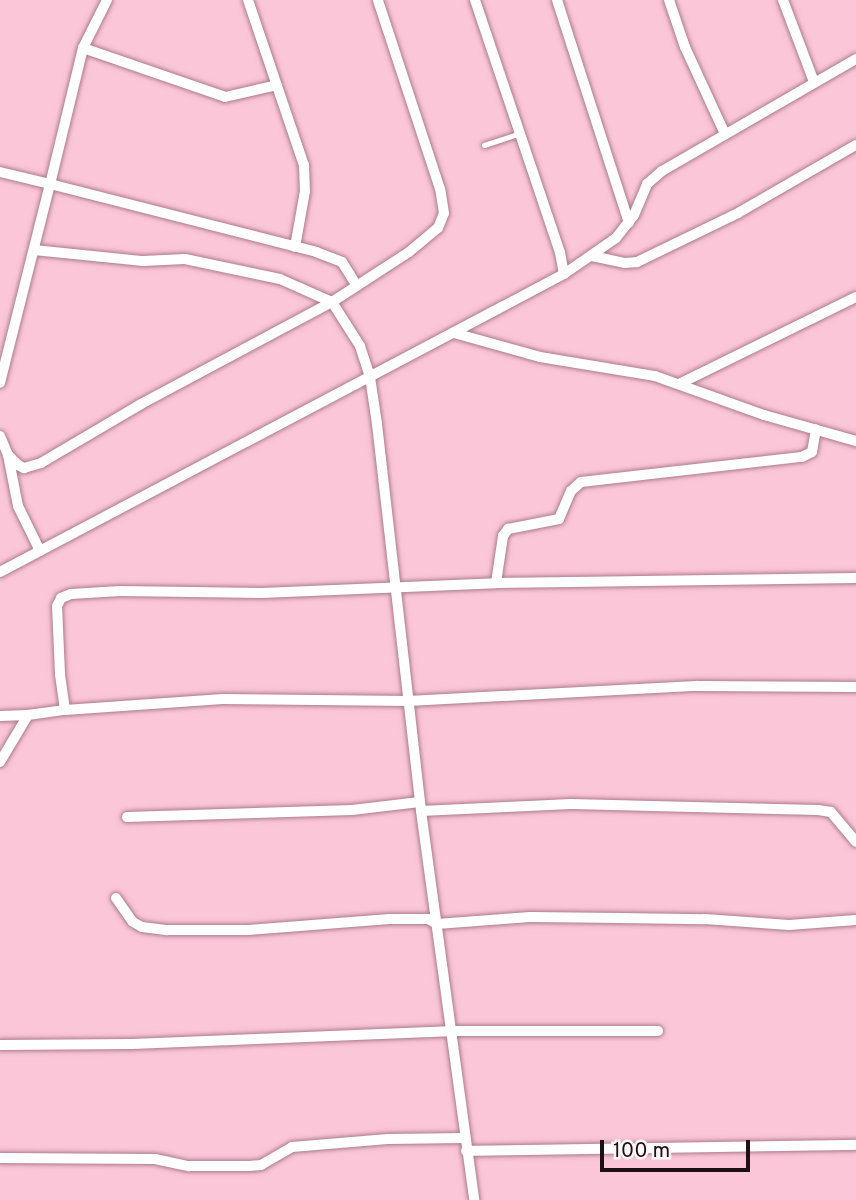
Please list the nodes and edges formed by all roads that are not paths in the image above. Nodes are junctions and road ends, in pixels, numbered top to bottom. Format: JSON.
{"nodes":[{"id":1,"x":107,"y":0,"type":"edge"},
{"id":2,"x":248,"y":0,"type":"edge"},
{"id":3,"x":378,"y":0,"type":"edge"},
{"id":4,"x":475,"y":0,"type":"edge"},
{"id":5,"x":557,"y":0,"type":"edge"},
{"id":6,"x":669,"y":0,"type":"edge"},
{"id":7,"x":783,"y":0,"type":"edge"},
{"id":8,"x":83,"y":48,"type":"junction"},
{"id":9,"x":856,"y":59,"type":"edge"},
{"id":10,"x":814,"y":82,"type":"junction"},
{"id":11,"x":277,"y":85,"type":"junction"},
{"id":12,"x":521,"y":133,"type":"junction"},
{"id":13,"x":725,"y":134,"type":"junction"},
{"id":14,"x":484,"y":145,"type":"dead end"},
{"id":15,"x":856,"y":145,"type":"edge"},
{"id":16,"x":0,"y":172,"type":"edge"},
{"id":17,"x":50,"y":184,"type":"junction"},
{"id":18,"x":629,"y":223,"type":"junction"},
{"id":19,"x":295,"y":247,"type":"junction"},
{"id":20,"x":34,"y":250,"type":"junction"},
{"id":21,"x":592,"y":256,"type":"junction"},
{"id":22,"x":564,"y":274,"type":"junction"},
{"id":23,"x":356,"y":286,"type":"junction"},
{"id":24,"x":856,"y":297,"type":"edge"},
{"id":25,"x":332,"y":302,"type":"junction"},
{"id":26,"x":454,"y":333,"type":"junction"},
{"id":27,"x":370,"y":377,"type":"junction"},
{"id":28,"x":0,"y":383,"type":"edge"},
{"id":29,"x":681,"y":383,"type":"junction"},
{"id":30,"x":816,"y":429,"type":"junction"},
{"id":31,"x":0,"y":436,"type":"edge"},
{"id":32,"x":856,"y":441,"type":"edge"},
{"id":33,"x":8,"y":455,"type":"junction"},
{"id":34,"x":24,"y":468,"type":"junction"},
{"id":35,"x":12,"y":484,"type":"junction"},
{"id":36,"x":40,"y":551,"type":"junction"},
{"id":37,"x":0,"y":572,"type":"edge"},
{"id":38,"x":856,"y":578,"type":"edge"},
{"id":39,"x":496,"y":583,"type":"junction"},
{"id":40,"x":395,"y":585,"type":"junction"},
{"id":41,"x":856,"y":687,"type":"edge"},
{"id":42,"x":408,"y":701,"type":"junction"},
{"id":43,"x":65,"y":710,"type":"junction"},
{"id":44,"x":28,"y":715,"type":"junction"},
{"id":45,"x":0,"y":716,"type":"edge"},
{"id":46,"x":0,"y":762,"type":"edge"},
{"id":47,"x":421,"y":807,"type":"junction"},
{"id":48,"x":127,"y":817,"type":"dead end"},
{"id":49,"x":856,"y":842,"type":"edge"},
{"id":50,"x":116,"y":898,"type":"dead end"},
{"id":51,"x":856,"y":920,"type":"edge"},
{"id":52,"x":437,"y":924,"type":"junction"},
{"id":53,"x":449,"y":1031,"type":"junction"},
{"id":54,"x":658,"y":1031,"type":"dead end"},
{"id":55,"x":0,"y":1045,"type":"edge"},
{"id":56,"x":465,"y":1138,"type":"junction"},
{"id":57,"x":856,"y":1144,"type":"edge"},
{"id":58,"x":466,"y":1151,"type":"junction"},
{"id":59,"x":0,"y":1158,"type":"edge"},
{"id":60,"x":474,"y":1200,"type":"edge"}],
"edges":[{"from":1,"to":8,"type":"street"},
{"from":2,"to":11,"type":"street"},
{"from":3,"to":23,"type":"street"},
{"from":4,"to":12,"type":"street"},
{"from":5,"to":18,"type":"street"},
{"from":6,"to":13,"type":"street"},
{"from":7,"to":10,"type":"street"},
{"from":8,"to":11,"type":"street"},
{"from":8,"to":17,"type":"street"},
{"from":9,"to":10,"type":"street"},
{"from":10,"to":13,"type":"street"},
{"from":11,"to":19,"type":"street"},
{"from":12,"to":14,"type":"lane"},
{"from":12,"to":22,"type":"street"},
{"from":13,"to":18,"type":"street"},
{"from":15,"to":21,"type":"street"},
{"from":16,"to":17,"type":"street"},
{"from":17,"to":19,"type":"street"},
{"from":17,"to":20,"type":"street"},
{"from":18,"to":21,"type":"street"},
{"from":19,"to":23,"type":"street"},
{"from":20,"to":25,"type":"street"},
{"from":20,"to":28,"type":"street"},
{"from":21,"to":22,"type":"street"},
{"from":22,"to":26,"type":"street"},
{"from":23,"to":25,"type":"street"},
{"from":24,"to":29,"type":"street"},
{"from":25,"to":27,"type":"street"},
{"from":25,"to":34,"type":"street"},
{"from":26,"to":27,"type":"street"},
{"from":26,"to":29,"type":"street"},
{"from":27,"to":36,"type":"street"},
{"from":27,"to":40,"type":"street"},
{"from":29,"to":30,"type":"street"},
{"from":30,"to":32,"type":"street"},
{"from":30,"to":39,"type":"street"},
{"from":31,"to":33,"type":"street"},
{"from":33,"to":34,"type":"street"},
{"from":33,"to":35,"type":"street"},
{"from":34,"to":35,"type":"street"},
{"from":35,"to":36,"type":"street"},
{"from":36,"to":37,"type":"street"},
{"from":38,"to":39,"type":"street"},
{"from":39,"to":40,"type":"street"},
{"from":40,"to":42,"type":"street"},
{"from":40,"to":43,"type":"street"},
{"from":41,"to":42,"type":"street"},
{"from":42,"to":43,"type":"street"},
{"from":42,"to":47,"type":"street"},
{"from":43,"to":44,"type":"street"},
{"from":44,"to":45,"type":"street"},
{"from":44,"to":46,"type":"street"},
{"from":47,"to":48,"type":"street"},
{"from":47,"to":49,"type":"street"},
{"from":47,"to":52,"type":"street"},
{"from":50,"to":52,"type":"street"},
{"from":51,"to":52,"type":"street"},
{"from":52,"to":53,"type":"street"},
{"from":53,"to":54,"type":"street"},
{"from":53,"to":55,"type":"street"},
{"from":53,"to":56,"type":"street"},
{"from":56,"to":58,"type":"street"},
{"from":56,"to":59,"type":"street"},
{"from":57,"to":58,"type":"street"},
{"from":58,"to":60,"type":"street"}]}
